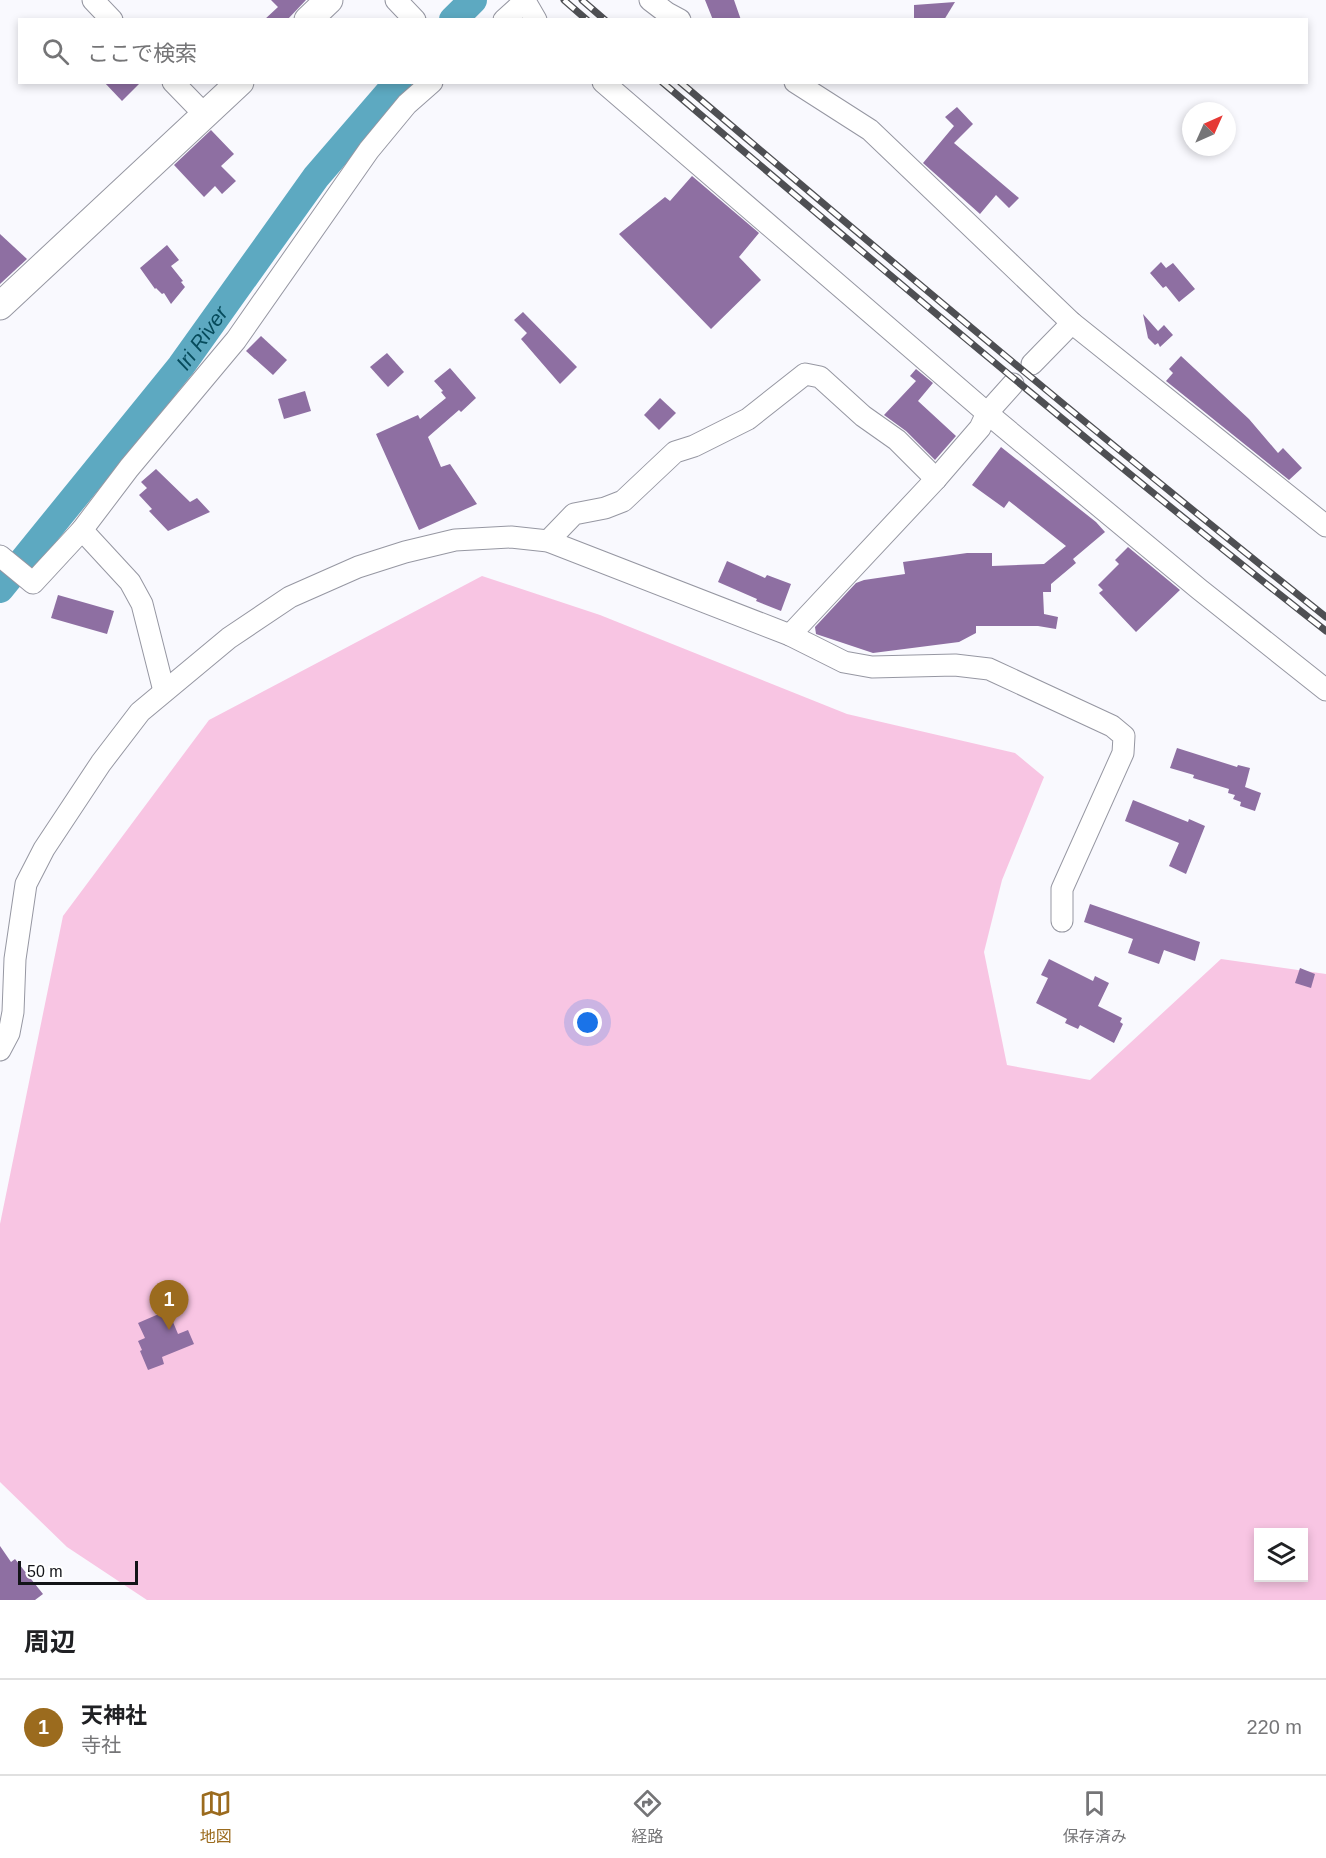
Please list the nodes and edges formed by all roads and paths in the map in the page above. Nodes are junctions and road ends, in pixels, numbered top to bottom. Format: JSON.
{"nodes":[{"id":1,"x":93,"y":0,"type":"edge"},
{"id":2,"x":329,"y":0,"type":"edge"},
{"id":3,"x":650,"y":0,"type":"edge"},
{"id":4,"x":110,"y":18,"type":"edge"},
{"id":5,"x":310,"y":18,"type":"edge"},
{"id":6,"x":506,"y":18,"type":"edge"},
{"id":7,"x":535,"y":18,"type":"edge"},
{"id":8,"x":676,"y":18,"type":"edge"},
{"id":9,"x":175,"y":84,"type":"edge"},
{"id":10,"x":238,"y":84,"type":"edge"},
{"id":11,"x":430,"y":84,"type":"edge"},
{"id":12,"x":605,"y":84,"type":"edge"},
{"id":13,"x":798,"y":84,"type":"edge"},
{"id":14,"x":205,"y":116,"type":"junction"},
{"id":15,"x":0,"y":306,"type":"edge"},
{"id":16,"x":1072,"y":323,"type":"junction"},
{"id":17,"x":1032,"y":364,"type":"dead end"},
{"id":18,"x":1013,"y":384,"type":"dead end"},
{"id":19,"x":987,"y":413,"type":"junction"},
{"id":20,"x":936,"y":479,"type":"junction"},
{"id":21,"x":1326,"y":526,"type":"edge"},
{"id":22,"x":82,"y":530,"type":"junction"},
{"id":23,"x":548,"y":541,"type":"junction"},
{"id":24,"x":0,"y":556,"type":"edge"},
{"id":25,"x":790,"y":635,"type":"junction"},
{"id":26,"x":1326,"y":690,"type":"edge"},
{"id":27,"x":164,"y":691,"type":"junction"},
{"id":28,"x":1062,"y":921,"type":"dead end"},
{"id":29,"x":0,"y":1050,"type":"edge"}],
"edges":[{"from":1,"to":4,"type":"street"},
{"from":2,"to":5,"type":"main road"},
{"from":3,"to":8,"type":"street"},
{"from":6,"to":7,"type":"street"},
{"from":9,"to":14,"type":"street"},
{"from":10,"to":14,"type":"main road"},
{"from":11,"to":22,"type":"street"},
{"from":12,"to":19,"type":"street"},
{"from":13,"to":16,"type":"street"},
{"from":14,"to":15,"type":"main road"},
{"from":16,"to":17,"type":"street"},
{"from":16,"to":21,"type":"street"},
{"from":18,"to":19,"type":"street"},
{"from":19,"to":20,"type":"street"},
{"from":19,"to":26,"type":"street"},
{"from":20,"to":23,"type":"street"},
{"from":20,"to":25,"type":"street"},
{"from":22,"to":24,"type":"street"},
{"from":22,"to":27,"type":"street"},
{"from":23,"to":25,"type":"street"},
{"from":23,"to":27,"type":"street"},
{"from":25,"to":28,"type":"street"},
{"from":27,"to":29,"type":"street"}]}
